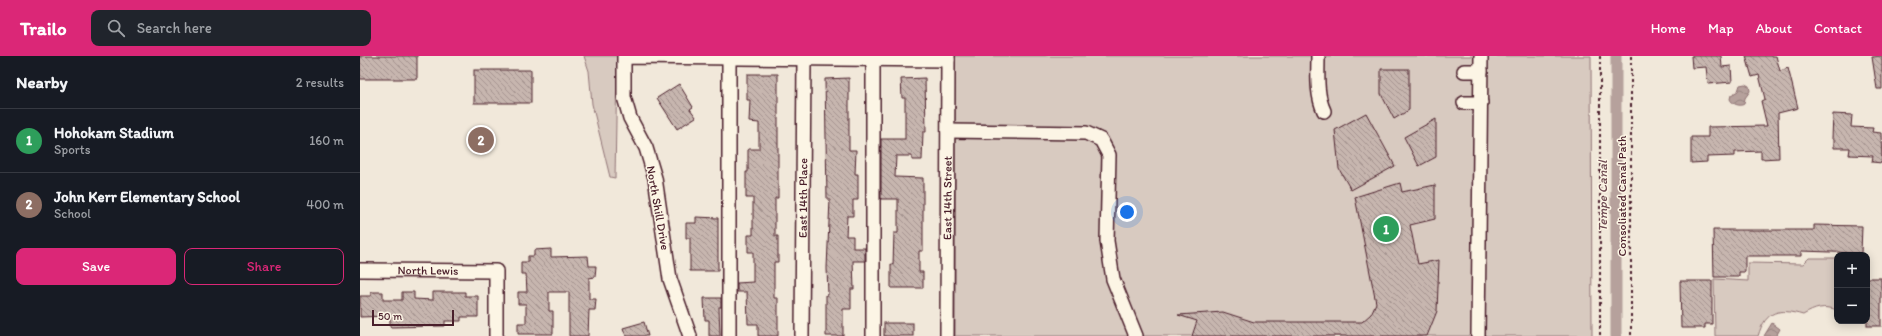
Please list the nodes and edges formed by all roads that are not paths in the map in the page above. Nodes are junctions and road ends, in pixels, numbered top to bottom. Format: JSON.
{"nodes":[{"id":1,"x":1318,"y":56,"type":"edge"},
{"id":2,"x":1481,"y":56,"type":"edge"},
{"id":3,"x":624,"y":57,"type":"edge"},
{"id":4,"x":729,"y":58,"type":"junction"},
{"id":5,"x":948,"y":58,"type":"edge"},
{"id":6,"x":804,"y":60,"type":"junction"},
{"id":7,"x":873,"y":60,"type":"junction"},
{"id":8,"x":1464,"y":71,"type":"dead end"},
{"id":9,"x":1481,"y":72,"type":"junction"},
{"id":10,"x":1464,"y":103,"type":"dead end"},
{"id":11,"x":1481,"y":103,"type":"junction"},
{"id":12,"x":1324,"y":111,"type":"dead end"},
{"id":13,"x":948,"y":132,"type":"junction"},
{"id":14,"x":360,"y":270,"type":"edge"},
{"id":15,"x":496,"y":336,"type":"edge"},
{"id":16,"x":690,"y":336,"type":"edge"},
{"id":17,"x":729,"y":336,"type":"edge"},
{"id":18,"x":802,"y":336,"type":"edge"},
{"id":19,"x":873,"y":336,"type":"edge"},
{"id":20,"x":947,"y":336,"type":"edge"},
{"id":21,"x":1136,"y":336,"type":"edge"},
{"id":22,"x":1478,"y":336,"type":"edge"}],
"edges":[{"from":1,"to":12,"type":"street"},
{"from":2,"to":9,"type":"street"},
{"from":3,"to":4,"type":"street"},
{"from":3,"to":16,"type":"street","name":"North Shill Drive"},
{"from":4,"to":6,"type":"street"},
{"from":4,"to":17,"type":"street"},
{"from":5,"to":7,"type":"street"},
{"from":5,"to":13,"type":"street","name":"East 14th Street"},
{"from":6,"to":7,"type":"street"},
{"from":6,"to":18,"type":"street","name":"East 14th Place"},
{"from":7,"to":19,"type":"street"},
{"from":8,"to":9,"type":"street"},
{"from":9,"to":11,"type":"street"},
{"from":10,"to":11,"type":"street"},
{"from":11,"to":22,"type":"street"},
{"from":13,"to":20,"type":"street","name":"East 14th Street"},
{"from":13,"to":21,"type":"street"},
{"from":14,"to":15,"type":"street","name":"North Lewis"}]}
